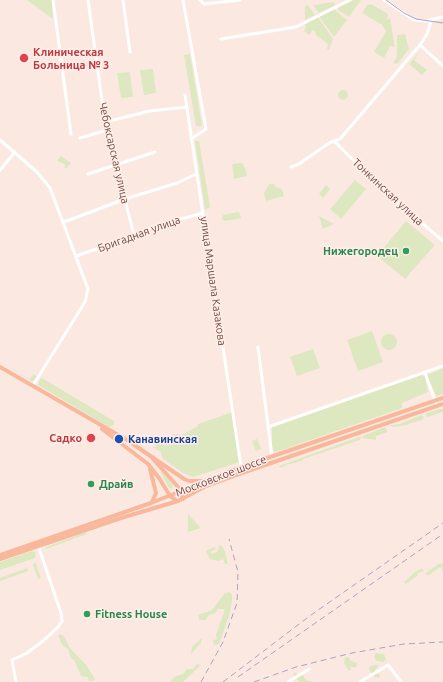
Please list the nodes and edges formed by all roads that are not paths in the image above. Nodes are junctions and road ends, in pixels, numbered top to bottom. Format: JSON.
{"nodes":[{"id":1,"x":53,"y":0,"type":"edge"},
{"id":2,"x":88,"y":0,"type":"edge"},
{"id":3,"x":123,"y":0,"type":"edge"},
{"id":4,"x":183,"y":0,"type":"edge"},
{"id":5,"x":200,"y":0,"type":"edge"},
{"id":6,"x":240,"y":0,"type":"edge"},
{"id":7,"x":350,"y":0,"type":"edge"},
{"id":8,"x":384,"y":0,"type":"edge"},
{"id":9,"x":443,"y":17,"type":"edge"},
{"id":10,"x":431,"y":21,"type":"junction"},
{"id":11,"x":221,"y":39,"type":"dead end"},
{"id":12,"x":420,"y":45,"type":"junction"},
{"id":13,"x":130,"y":52,"type":"dead end"},
{"id":14,"x":443,"y":66,"type":"edge"},
{"id":15,"x":185,"y":95,"type":"dead end"},
{"id":16,"x":187,"y":107,"type":"junction"},
{"id":17,"x":105,"y":122,"type":"junction"},
{"id":18,"x":107,"y":130,"type":"junction"},
{"id":19,"x":71,"y":134,"type":"dead end"},
{"id":20,"x":80,"y":138,"type":"dead end"},
{"id":21,"x":191,"y":139,"type":"junction"},
{"id":22,"x":0,"y":140,"type":"edge"},
{"id":23,"x":335,"y":142,"type":"junction"},
{"id":24,"x":15,"y":152,"type":"junction"},
{"id":25,"x":154,"y":152,"type":"dead end"},
{"id":26,"x":116,"y":163,"type":"junction"},
{"id":27,"x":291,"y":167,"type":"dead end"},
{"id":28,"x":0,"y":170,"type":"edge"},
{"id":29,"x":88,"y":174,"type":"dead end"},
{"id":30,"x":196,"y":174,"type":"junction"},
{"id":31,"x":125,"y":199,"type":"junction"},
{"id":32,"x":203,"y":213,"type":"junction"},
{"id":33,"x":64,"y":222,"type":"junction"},
{"id":34,"x":134,"y":235,"type":"junction"},
{"id":35,"x":443,"y":241,"type":"edge"},
{"id":36,"x":76,"y":256,"type":"junction"},
{"id":37,"x":258,"y":347,"type":"dead end"},
{"id":38,"x":443,"y":366,"type":"edge"},
{"id":39,"x":0,"y":367,"type":"edge"},
{"id":40,"x":425,"y":373,"type":"junction"},
{"id":41,"x":32,"y":386,"type":"junction"},
{"id":42,"x":443,"y":398,"type":"edge"},
{"id":43,"x":435,"y":400,"type":"junction"},
{"id":44,"x":443,"y":404,"type":"edge"},
{"id":45,"x":437,"y":406,"type":"junction"},
{"id":46,"x":99,"y":426,"type":"junction"},
{"id":47,"x":268,"y":427,"type":"junction"},
{"id":48,"x":151,"y":457,"type":"junction"},
{"id":49,"x":272,"y":457,"type":"junction"},
{"id":50,"x":149,"y":466,"type":"junction"},
{"id":51,"x":242,"y":467,"type":"junction"},
{"id":52,"x":204,"y":481,"type":"junction"},
{"id":53,"x":182,"y":491,"type":"junction"},
{"id":54,"x":170,"y":496,"type":"junction"},
{"id":55,"x":183,"y":499,"type":"junction"},
{"id":56,"x":178,"y":501,"type":"junction"},
{"id":57,"x":151,"y":503,"type":"junction"},
{"id":58,"x":38,"y":544,"type":"junction"},
{"id":59,"x":0,"y":555,"type":"edge"},
{"id":60,"x":0,"y":559,"type":"edge"},
{"id":61,"x":309,"y":669,"type":"dead end"},
{"id":62,"x":16,"y":682,"type":"edge"},
{"id":63,"x":288,"y":682,"type":"edge"},
{"id":64,"x":360,"y":682,"type":"edge"},
{"id":65,"x":401,"y":682,"type":"edge"}],
"edges":[{"from":1,"to":19,"type":"street"},
{"from":2,"to":17,"type":"street","name":"Чебоксарская улица"},
{"from":3,"to":13,"type":"street"},
{"from":4,"to":21,"type":"street"},
{"from":5,"to":6,"type":"street"},
{"from":7,"to":11,"type":"street"},
{"from":8,"to":10,"type":"street"},
{"from":9,"to":10,"type":"street"},
{"from":10,"to":12,"type":"street"},
{"from":12,"to":14,"type":"street"},
{"from":12,"to":23,"type":"street"},
{"from":15,"to":16,"type":"street","name":"улица Маршала Казакова"},
{"from":16,"to":17,"type":"street"},
{"from":16,"to":21,"type":"street","name":"улица Маршала Казакова"},
{"from":17,"to":18,"type":"street","name":"Чебоксарская улица"},
{"from":18,"to":20,"type":"street"},
{"from":18,"to":26,"type":"street","name":"Чебоксарская улица"},
{"from":21,"to":30,"type":"street","name":"улица Маршала Казакова"},
{"from":22,"to":24,"type":"street"},
{"from":23,"to":27,"type":"street"},
{"from":23,"to":35,"type":"street","name":"Тонкинская улица"},
{"from":24,"to":28,"type":"street"},
{"from":24,"to":33,"type":"street"},
{"from":25,"to":26,"type":"street"},
{"from":26,"to":29,"type":"street"},
{"from":26,"to":31,"type":"street","name":"Чебоксарская улица"},
{"from":30,"to":31,"type":"street"},
{"from":30,"to":32,"type":"street","name":"улица Маршала Казакова"},
{"from":31,"to":33,"type":"street"},
{"from":31,"to":34,"type":"street","name":"Чебоксарская улица"},
{"from":32,"to":34,"type":"street","name":"Бригадная улица"},
{"from":32,"to":51,"type":"street","name":"улица Маршала Казакова"},
{"from":33,"to":36,"type":"street"},
{"from":34,"to":36,"type":"street","name":"Бригадная улица"},
{"from":36,"to":41,"type":"street"},
{"from":37,"to":47,"type":"street"},
{"from":38,"to":40,"type":"street"},
{"from":39,"to":41,"type":"main road"},
{"from":40,"to":43,"type":"street"},
{"from":40,"to":47,"type":"street"},
{"from":41,"to":46,"type":"main road"},
{"from":42,"to":43,"type":"main road","name":"Московское шоссе"},
{"from":43,"to":45,"type":"street"},
{"from":43,"to":49,"type":"main road","name":"Московское шоссе"},
{"from":44,"to":45,"type":"main road","name":"Московское шоссе"},
{"from":45,"to":55,"type":"main road","name":"Московское шоссе"},
{"from":46,"to":48,"type":"main road"},
{"from":46,"to":50,"type":"main road"},
{"from":47,"to":49,"type":"street"},
{"from":48,"to":52,"type":"main road"},
{"from":48,"to":53,"type":"main road"},
{"from":49,"to":51,"type":"main road","name":"Московское шоссе"},
{"from":50,"to":54,"type":"main road"},
{"from":50,"to":57,"type":"main road"},
{"from":51,"to":52,"type":"main road","name":"Московское шоссе"},
{"from":52,"to":53,"type":"main road","name":"Московское шоссе"},
{"from":53,"to":54,"type":"main road","name":"Московское шоссе"},
{"from":53,"to":55,"type":"main road"},
{"from":54,"to":56,"type":"main road"},
{"from":54,"to":57,"type":"main road","name":"Московское шоссе"},
{"from":55,"to":56,"type":"main road","name":"Московское шоссе"},
{"from":56,"to":58,"type":"main road","name":"Московское шоссе"},
{"from":57,"to":58,"type":"main road","name":"Московское шоссе"},
{"from":58,"to":59,"type":"main road","name":"Московское шоссе"},
{"from":58,"to":60,"type":"main road","name":"Московское шоссе"},
{"from":58,"to":62,"type":"street"},
{"from":61,"to":63,"type":"street"},
{"from":64,"to":65,"type":"street"}]}
